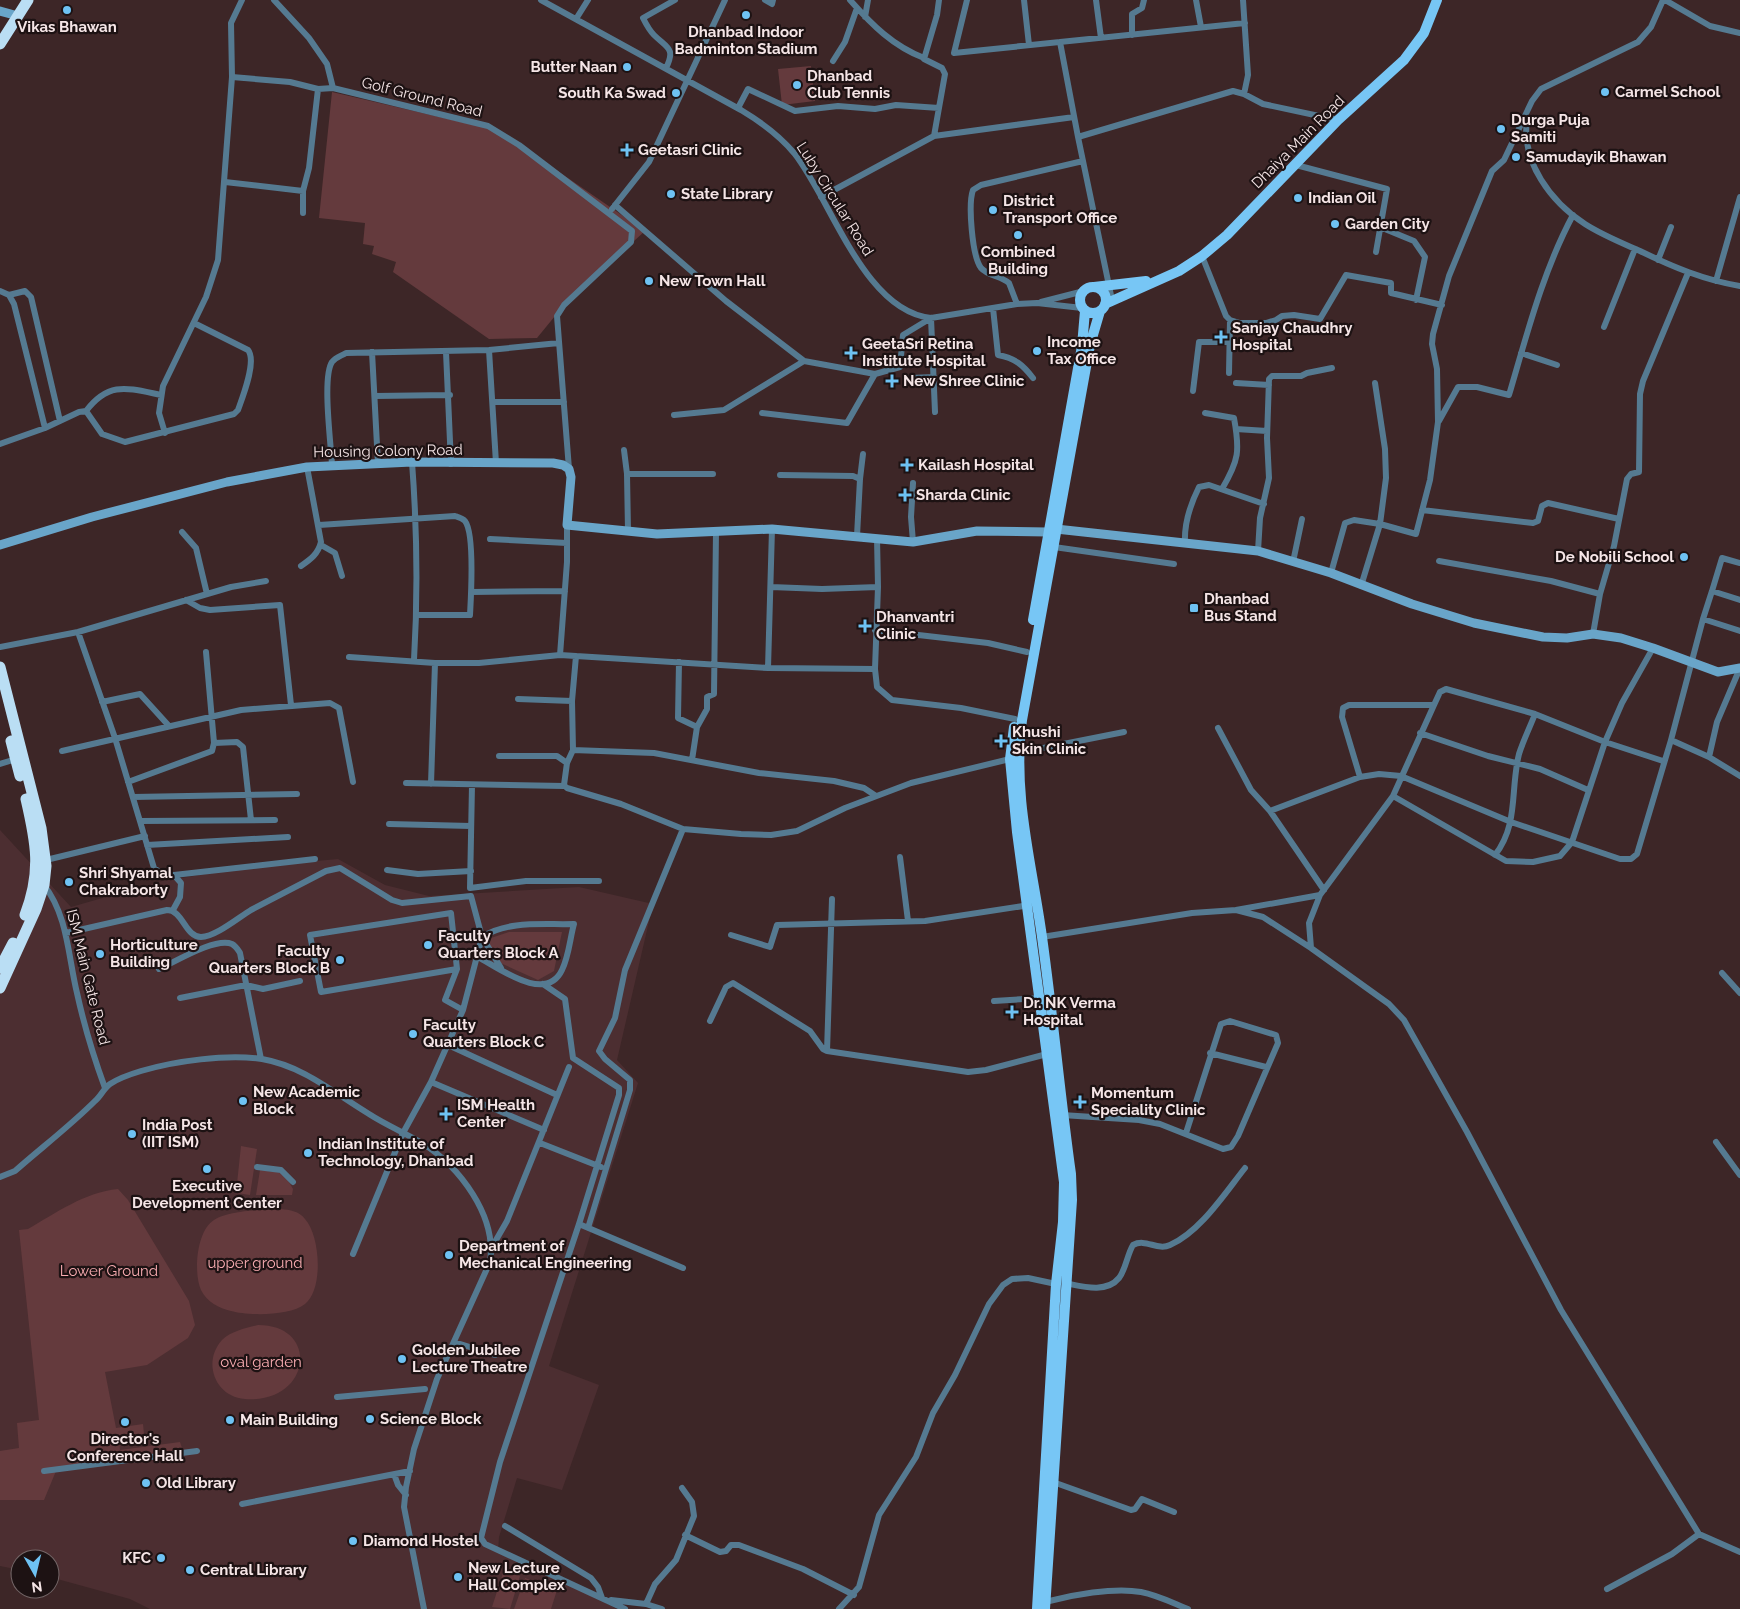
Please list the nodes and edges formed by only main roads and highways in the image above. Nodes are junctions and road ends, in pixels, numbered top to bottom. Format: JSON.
{"nodes":[{"id":1,"x":20,"y":0,"type":"edge"},
{"id":2,"x":28,"y":0,"type":"edge"},
{"id":3,"x":1437,"y":0,"type":"edge"},
{"id":4,"x":10,"y":13,"type":"edge"},
{"id":5,"x":0,"y":31,"type":"edge"},
{"id":6,"x":0,"y":44,"type":"edge"},
{"id":7,"x":1155,"y":280,"type":"junction"},
{"id":8,"x":1087,"y":289,"type":"junction"},
{"id":9,"x":1106,"y":305,"type":"junction"},
{"id":10,"x":1083,"y":309,"type":"junction"},
{"id":11,"x":1052,"y":530,"type":"junction"},
{"id":12,"x":0,"y":667,"type":"edge"},
{"id":13,"x":4,"y":704,"type":"edge"},
{"id":14,"x":1014,"y":756,"type":"junction"},
{"id":15,"x":40,"y":883,"type":"junction"},
{"id":16,"x":1032,"y":907,"type":"junction"},
{"id":17,"x":0,"y":968,"type":"edge"},
{"id":18,"x":0,"y":988,"type":"edge"},
{"id":19,"x":1061,"y":1283,"type":"junction"},
{"id":20,"x":1050,"y":1459,"type":"junction"},
{"id":21,"x":1045,"y":1605,"type":"edge"},
{"id":22,"x":1037,"y":1609,"type":"edge"}],
"edges":[{"from":1,"to":4,"type":"highway"},
{"from":2,"to":4,"type":"highway"},
{"from":3,"to":7,"type":"main road","name":"Dhaiya Main Road"},
{"from":4,"to":5,"type":"highway"},
{"from":4,"to":6,"type":"highway"},
{"from":7,"to":8,"type":"main road"},
{"from":7,"to":9,"type":"main road"},
{"from":8,"to":9,"type":"main road"},
{"from":8,"to":10,"type":"main road"},
{"from":9,"to":10,"type":"main road"},
{"from":9,"to":11,"type":"main road"},
{"from":10,"to":11,"type":"main road"},
{"from":11,"to":14,"type":"main road"},
{"from":11,"to":14,"type":"main road"},
{"from":12,"to":13,"type":"highway"},
{"from":13,"to":15,"type":"highway"},
{"from":13,"to":15,"type":"highway"},
{"from":14,"to":16,"type":"main road"},
{"from":15,"to":17,"type":"highway"},
{"from":15,"to":18,"type":"highway"},
{"from":16,"to":19,"type":"main road"},
{"from":16,"to":19,"type":"main road"},
{"from":19,"to":20,"type":"main road"},
{"from":20,"to":21,"type":"main road"},
{"from":20,"to":22,"type":"main road"}]}
